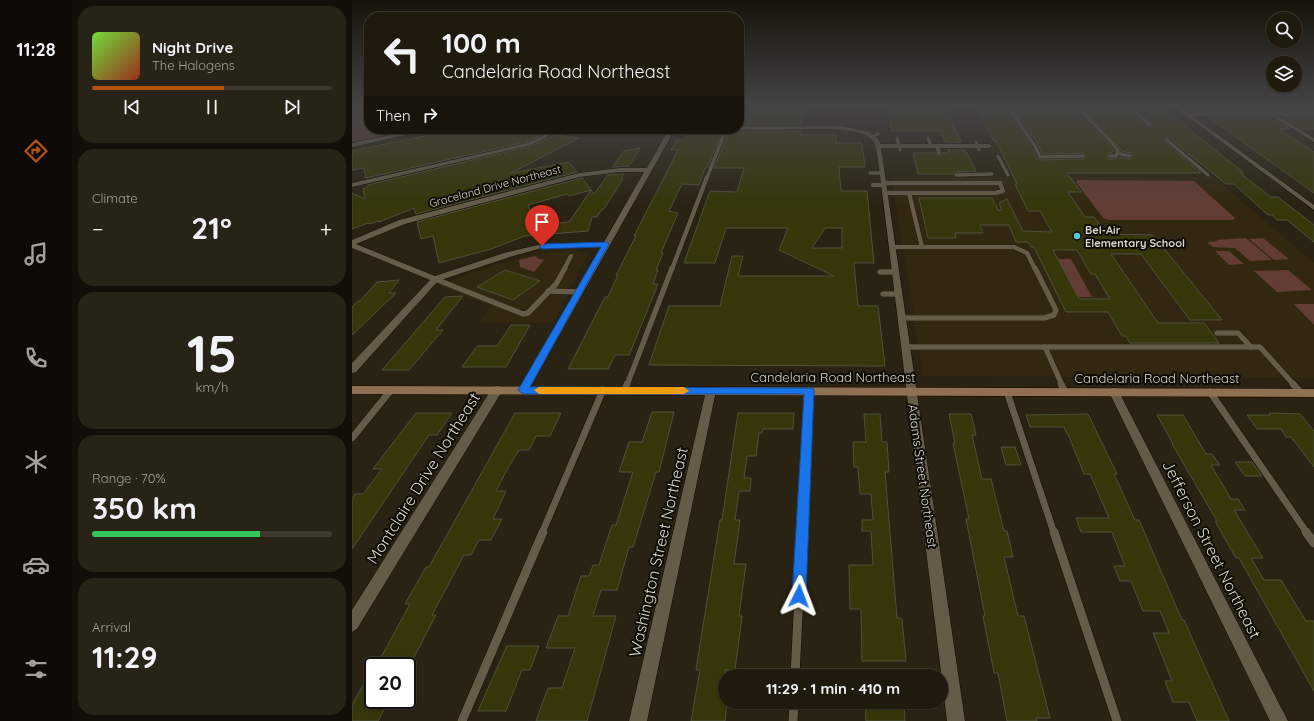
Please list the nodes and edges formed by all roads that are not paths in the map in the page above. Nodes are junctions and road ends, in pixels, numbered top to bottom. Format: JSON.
{"nodes":[{"id":1,"x":381,"y":140,"type":"edge"},
{"id":2,"x":543,"y":140,"type":"edge"},
{"id":3,"x":666,"y":140,"type":"edge"},
{"id":4,"x":722,"y":140,"type":"edge"},
{"id":5,"x":877,"y":140,"type":"edge"},
{"id":6,"x":897,"y":140,"type":"edge"},
{"id":7,"x":929,"y":140,"type":"edge"},
{"id":8,"x":1031,"y":140,"type":"edge"},
{"id":9,"x":1112,"y":140,"type":"edge"},
{"id":10,"x":1167,"y":140,"type":"dead end"},
{"id":11,"x":1222,"y":140,"type":"edge"},
{"id":12,"x":352,"y":146,"type":"edge"},
{"id":13,"x":878,"y":146,"type":"junction"},
{"id":14,"x":934,"y":146,"type":"junction"},
{"id":15,"x":989,"y":146,"type":"dead end"},
{"id":16,"x":899,"y":148,"type":"junction"},
{"id":17,"x":939,"y":153,"type":"dead end"},
{"id":18,"x":1117,"y":153,"type":"junction"},
{"id":19,"x":998,"y":156,"type":"dead end"},
{"id":20,"x":1083,"y":156,"type":"dead end"},
{"id":21,"x":1110,"y":156,"type":"dead end"},
{"id":22,"x":1130,"y":156,"type":"dead end"},
{"id":23,"x":649,"y":170,"type":"junction"},
{"id":24,"x":870,"y":173,"type":"dead end"},
{"id":25,"x":882,"y":173,"type":"junction"},
{"id":26,"x":992,"y":174,"type":"dead end"},
{"id":27,"x":1008,"y":175,"type":"dead end"},
{"id":28,"x":1208,"y":175,"type":"dead end"},
{"id":29,"x":956,"y":176,"type":"dead end"},
{"id":30,"x":884,"y":184,"type":"junction"},
{"id":31,"x":352,"y":185,"type":"edge"},
{"id":32,"x":873,"y":185,"type":"dead end"},
{"id":33,"x":885,"y":193,"type":"junction"},
{"id":34,"x":909,"y":193,"type":"junction"},
{"id":35,"x":1314,"y":208,"type":"edge"},
{"id":36,"x":352,"y":244,"type":"edge"},
{"id":37,"x":606,"y":244,"type":"junction"},
{"id":38,"x":892,"y":247,"type":"junction"},
{"id":39,"x":922,"y":247,"type":"junction"},
{"id":40,"x":571,"y":256,"type":"dead end"},
{"id":41,"x":880,"y":272,"type":"dead end"},
{"id":42,"x":896,"y":272,"type":"junction"},
{"id":43,"x":435,"y":279,"type":"junction"},
{"id":44,"x":548,"y":291,"type":"junction"},
{"id":45,"x":579,"y":292,"type":"junction"},
{"id":46,"x":883,"y":294,"type":"dead end"},
{"id":47,"x":898,"y":294,"type":"junction"},
{"id":48,"x":902,"y":318,"type":"junction"},
{"id":49,"x":1217,"y":333,"type":"dead end"},
{"id":50,"x":906,"y":347,"type":"junction"},
{"id":51,"x":1045,"y":347,"type":"junction"},
{"id":52,"x":1251,"y":347,"type":"junction"},
{"id":53,"x":352,"y":369,"type":"edge"},
{"id":54,"x":352,"y":390,"type":"edge"},
{"id":55,"x":391,"y":390,"type":"junction"},
{"id":56,"x":497,"y":390,"type":"junction"},
{"id":57,"x":523,"y":390,"type":"junction"},
{"id":58,"x":603,"y":390,"type":"junction"},
{"id":59,"x":625,"y":390,"type":"junction"},
{"id":60,"x":711,"y":391,"type":"junction"},
{"id":61,"x":809,"y":391,"type":"junction"},
{"id":62,"x":911,"y":391,"type":"junction"},
{"id":63,"x":1007,"y":392,"type":"junction"},
{"id":64,"x":1065,"y":392,"type":"junction"},
{"id":65,"x":1114,"y":392,"type":"junction"},
{"id":66,"x":1210,"y":392,"type":"junction"},
{"id":67,"x":1301,"y":393,"type":"junction"},
{"id":68,"x":1314,"y":393,"type":"edge"},
{"id":69,"x":352,"y":438,"type":"edge"},
{"id":70,"x":1314,"y":543,"type":"edge"},
{"id":71,"x":352,"y":624,"type":"edge"},
{"id":72,"x":795,"y":669,"type":"edge"},
{"id":73,"x":794,"y":709,"type":"edge"},
{"id":74,"x":462,"y":721,"type":"edge"},
{"id":75,"x":638,"y":721,"type":"edge"},
{"id":76,"x":793,"y":721,"type":"edge"},
{"id":77,"x":956,"y":721,"type":"edge"},
{"id":78,"x":1117,"y":721,"type":"edge"},
{"id":79,"x":1279,"y":721,"type":"edge"}],
"edges":[{"from":1,"to":12,"type":"street"},
{"from":2,"to":31,"type":"street"},
{"from":3,"to":23,"type":"street"},
{"from":4,"to":59,"type":"lane"},
{"from":5,"to":13,"type":"street","name":"Adams Street Northeast"},
{"from":6,"to":16,"type":"lane"},
{"from":7,"to":14,"type":"lane"},
{"from":8,"to":20,"type":"lane"},
{"from":9,"to":18,"type":"lane"},
{"from":10,"to":28,"type":"lane"},
{"from":11,"to":35,"type":"street"},
{"from":13,"to":16,"type":"street"},
{"from":13,"to":25,"type":"street","name":"Adams Street Northeast"},
{"from":14,"to":15,"type":"street"},
{"from":14,"to":16,"type":"street"},
{"from":14,"to":17,"type":"lane"},
{"from":18,"to":21,"type":"lane"},
{"from":18,"to":22,"type":"lane"},
{"from":19,"to":27,"type":"lane"},
{"from":23,"to":36,"type":"street","name":"Graceland Drive Northeast"},
{"from":23,"to":37,"type":"street"},
{"from":24,"to":25,"type":"lane"},
{"from":25,"to":30,"type":"street","name":"Adams Street Northeast"},
{"from":26,"to":29,"type":"lane"},
{"from":30,"to":32,"type":"lane"},
{"from":30,"to":33,"type":"street","name":"Adams Street Northeast"},
{"from":30,"to":34,"type":"lane"},
{"from":33,"to":34,"type":"lane"},
{"from":33,"to":38,"type":"street","name":"Adams Street Northeast"},
{"from":34,"to":39,"type":"lane"},
{"from":36,"to":43,"type":"street"},
{"from":37,"to":43,"type":"street"},
{"from":37,"to":45,"type":"street"},
{"from":38,"to":39,"type":"lane"},
{"from":38,"to":42,"type":"street","name":"Adams Street Northeast"},
{"from":39,"to":48,"type":"lane"},
{"from":40,"to":44,"type":"lane"},
{"from":41,"to":42,"type":"lane"},
{"from":42,"to":47,"type":"street","name":"Adams Street Northeast"},
{"from":43,"to":44,"type":"lane"},
{"from":43,"to":53,"type":"street"},
{"from":44,"to":45,"type":"lane"},
{"from":45,"to":57,"type":"street"},
{"from":46,"to":47,"type":"lane"},
{"from":47,"to":48,"type":"street","name":"Adams Street Northeast"},
{"from":48,"to":50,"type":"street","name":"Adams Street Northeast"},
{"from":49,"to":52,"type":"lane"},
{"from":50,"to":51,"type":"lane"},
{"from":50,"to":62,"type":"street","name":"Adams Street Northeast"},
{"from":51,"to":52,"type":"lane"},
{"from":51,"to":64,"type":"lane"},
{"from":52,"to":67,"type":"lane"},
{"from":54,"to":55,"type":"main road","name":"Candelaria Road Northeast"},
{"from":55,"to":56,"type":"main road","name":"Candelaria Road Northeast"},
{"from":55,"to":69,"type":"lane"},
{"from":56,"to":57,"type":"main road","name":"Candelaria Road Northeast"},
{"from":56,"to":71,"type":"street","name":"Montclaire Drive Northeast"},
{"from":57,"to":58,"type":"main road","name":"Candelaria Road Northeast"},
{"from":58,"to":59,"type":"main road","name":"Candelaria Road Northeast"},
{"from":58,"to":74,"type":"lane"},
{"from":59,"to":60,"type":"main road","name":"Candelaria Road Northeast"},
{"from":60,"to":61,"type":"main road","name":"Candelaria Road Northeast"},
{"from":60,"to":75,"type":"street","name":"Washington Street Northeast"},
{"from":61,"to":62,"type":"main road","name":"Candelaria Road Northeast"},
{"from":61,"to":72,"type":"lane"},
{"from":62,"to":63,"type":"main road","name":"Candelaria Road Northeast"},
{"from":62,"to":77,"type":"street","name":"Adams Street Northeast"},
{"from":63,"to":64,"type":"main road","name":"Candelaria Road Northeast"},
{"from":63,"to":78,"type":"lane"},
{"from":64,"to":65,"type":"main road","name":"Candelaria Road Northeast"},
{"from":65,"to":66,"type":"main road","name":"Candelaria Road Northeast"},
{"from":65,"to":79,"type":"street","name":"Jefferson Street Northeast"},
{"from":66,"to":67,"type":"main road","name":"Candelaria Road Northeast"},
{"from":66,"to":70,"type":"lane"},
{"from":67,"to":68,"type":"main road","name":"Candelaria Road Northeast"},
{"from":73,"to":76,"type":"lane"}]}
